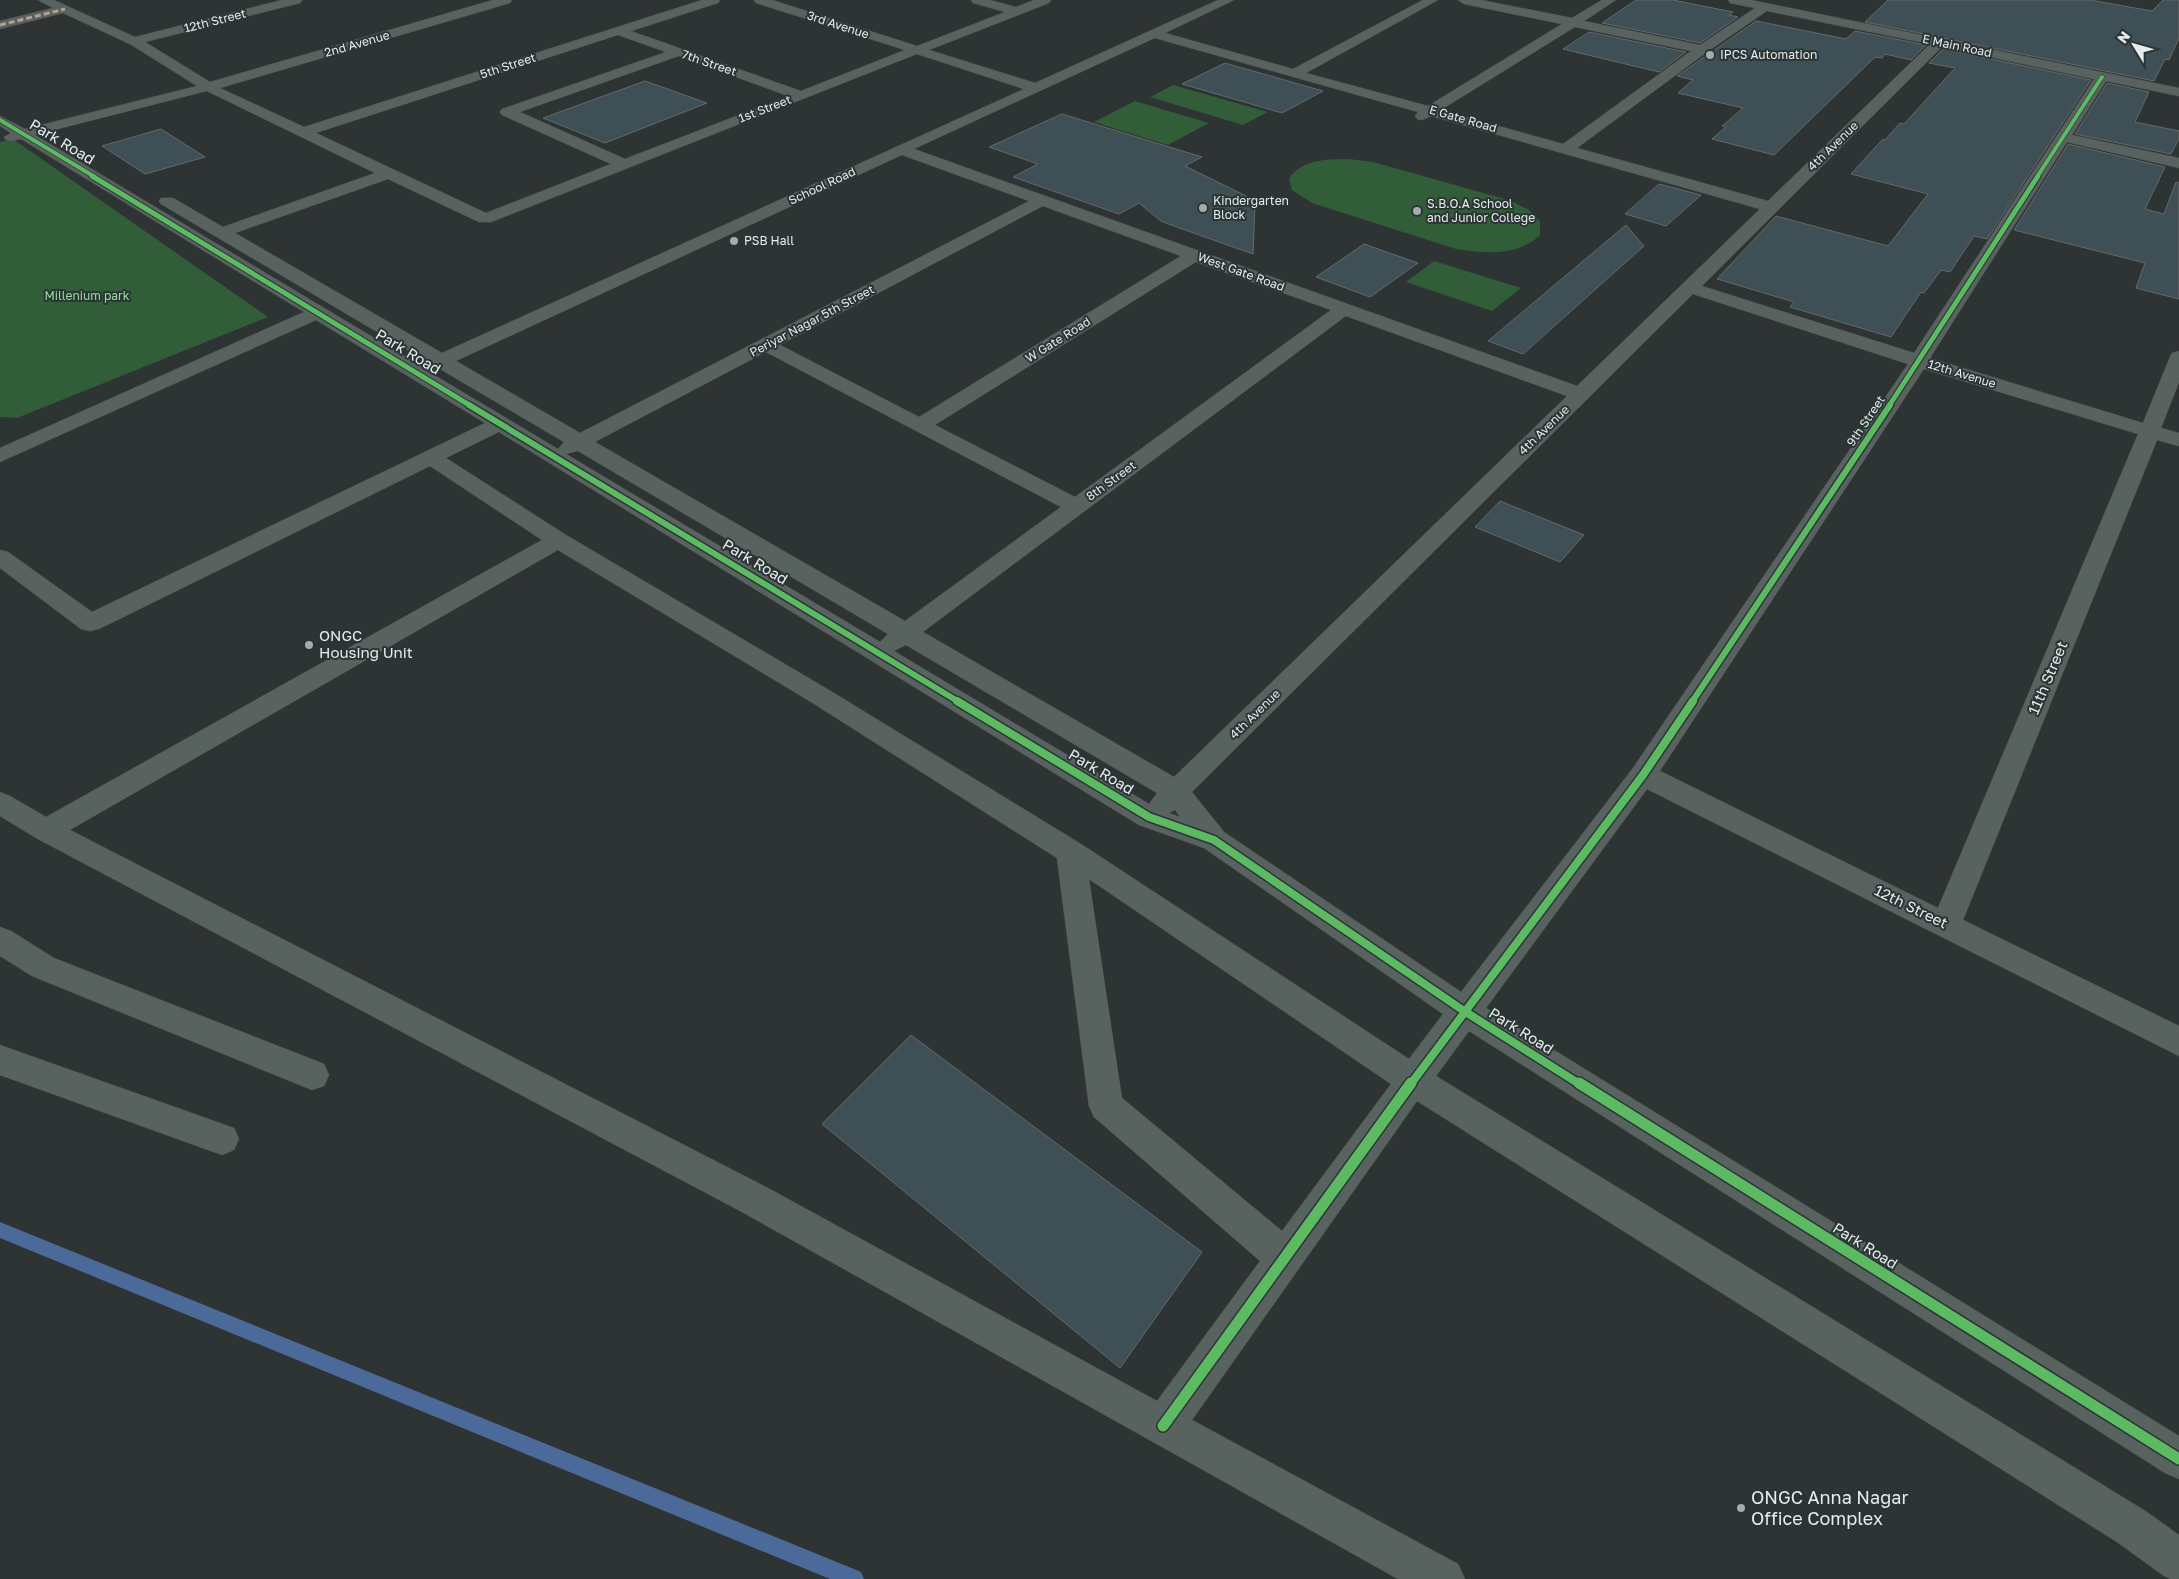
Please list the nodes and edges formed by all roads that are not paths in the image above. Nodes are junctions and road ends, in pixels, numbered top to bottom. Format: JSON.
{"nodes":[{"id":1,"x":44,"y":0,"type":"edge"},
{"id":2,"x":296,"y":0,"type":"edge"},
{"id":3,"x":506,"y":0,"type":"edge"},
{"id":4,"x":714,"y":0,"type":"edge"},
{"id":5,"x":760,"y":0,"type":"edge"},
{"id":6,"x":977,"y":0,"type":"edge"},
{"id":7,"x":1045,"y":0,"type":"edge"},
{"id":8,"x":1228,"y":0,"type":"edge"},
{"id":9,"x":1432,"y":0,"type":"edge"},
{"id":10,"x":1464,"y":0,"type":"edge"},
{"id":11,"x":1610,"y":0,"type":"edge"},
{"id":12,"x":1734,"y":0,"type":"edge"},
{"id":13,"x":1766,"y":6,"type":"junction"},
{"id":14,"x":65,"y":10,"type":"junction"},
{"id":15,"x":1016,"y":11,"type":"junction"},
{"id":16,"x":1576,"y":22,"type":"junction"},
{"id":17,"x":0,"y":25,"type":"edge"},
{"id":18,"x":619,"y":31,"type":"junction"},
{"id":19,"x":1153,"y":34,"type":"junction"},
{"id":20,"x":134,"y":41,"type":"junction"},
{"id":21,"x":1939,"y":43,"type":"junction"},
{"id":22,"x":915,"y":49,"type":"junction"},
{"id":23,"x":1702,"y":49,"type":"junction"},
{"id":24,"x":680,"y":52,"type":"junction"},
{"id":25,"x":1295,"y":73,"type":"junction"},
{"id":26,"x":2179,"y":75,"type":"edge"},
{"id":27,"x":2102,"y":77,"type":"junction"},
{"id":28,"x":208,"y":87,"type":"junction"},
{"id":29,"x":1036,"y":88,"type":"junction"},
{"id":30,"x":2174,"y":91,"type":"edge"},
{"id":31,"x":800,"y":95,"type":"junction"},
{"id":32,"x":1328,"y":98,"type":"dead end"},
{"id":33,"x":0,"y":105,"type":"edge"},
{"id":34,"x":1432,"y":111,"type":"junction"},
{"id":35,"x":0,"y":120,"type":"edge"},
{"id":36,"x":1413,"y":121,"type":"junction"},
{"id":37,"x":32,"y":132,"type":"junction"},
{"id":38,"x":303,"y":132,"type":"junction"},
{"id":39,"x":2063,"y":137,"type":"junction"},
{"id":40,"x":0,"y":140,"type":"edge"},
{"id":41,"x":1567,"y":148,"type":"junction"},
{"id":42,"x":902,"y":150,"type":"junction"},
{"id":43,"x":1540,"y":154,"type":"dead end"},
{"id":44,"x":2179,"y":163,"type":"edge"},
{"id":45,"x":102,"y":164,"type":"dead end"},
{"id":46,"x":623,"y":164,"type":"junction"},
{"id":47,"x":389,"y":173,"type":"junction"},
{"id":48,"x":154,"y":193,"type":"dead end"},
{"id":49,"x":1043,"y":200,"type":"junction"},
{"id":50,"x":1771,"y":207,"type":"junction"},
{"id":51,"x":223,"y":232,"type":"junction"},
{"id":52,"x":1195,"y":255,"type":"junction"},
{"id":53,"x":1689,"y":287,"type":"junction"},
{"id":54,"x":1344,"y":309,"type":"junction"},
{"id":55,"x":317,"y":313,"type":"junction"},
{"id":56,"x":766,"y":345,"type":"junction"},
{"id":57,"x":2179,"y":357,"type":"edge"},
{"id":58,"x":442,"y":361,"type":"junction"},
{"id":59,"x":1919,"y":361,"type":"junction"},
{"id":60,"x":416,"y":373,"type":"junction"},
{"id":61,"x":1581,"y":394,"type":"junction"},
{"id":62,"x":500,"y":424,"type":"junction"},
{"id":63,"x":920,"y":425,"type":"junction"},
{"id":64,"x":2150,"y":431,"type":"junction"},
{"id":65,"x":2179,"y":440,"type":"edge"},
{"id":66,"x":580,"y":442,"type":"junction"},
{"id":67,"x":0,"y":456,"type":"edge"},
{"id":68,"x":554,"y":456,"type":"junction"},
{"id":69,"x":432,"y":458,"type":"junction"},
{"id":70,"x":1076,"y":506,"type":"junction"},
{"id":71,"x":558,"y":540,"type":"junction"},
{"id":72,"x":0,"y":557,"type":"edge"},
{"id":73,"x":905,"y":633,"type":"junction"},
{"id":74,"x":878,"y":653,"type":"junction"},
{"id":75,"x":1643,"y":775,"type":"junction"},
{"id":76,"x":1176,"y":791,"type":"junction"},
{"id":77,"x":0,"y":803,"type":"edge"},
{"id":78,"x":1149,"y":817,"type":"junction"},
{"id":79,"x":46,"y":830,"type":"junction"},
{"id":80,"x":1214,"y":840,"type":"junction"},
{"id":81,"x":1071,"y":852,"type":"junction"},
{"id":82,"x":1946,"y":924,"type":"junction"},
{"id":83,"x":0,"y":940,"type":"edge"},
{"id":84,"x":1464,"y":1011,"type":"junction"},
{"id":85,"x":2179,"y":1042,"type":"edge"},
{"id":86,"x":0,"y":1060,"type":"edge"},
{"id":87,"x":312,"y":1075,"type":"dead end"},
{"id":88,"x":1413,"y":1080,"type":"junction"},
{"id":89,"x":222,"y":1139,"type":"dead end"},
{"id":90,"x":1285,"y":1258,"type":"junction"},
{"id":91,"x":1163,"y":1426,"type":"junction"},
{"id":92,"x":2179,"y":1459,"type":"edge"},
{"id":93,"x":2179,"y":1561,"type":"edge"},
{"id":94,"x":1443,"y":1579,"type":"edge"}],
"edges":[{"from":1,"to":14,"type":"street"},
{"from":2,"to":20,"type":"street","name":"12th Street"},
{"from":3,"to":28,"type":"street","name":"2nd Avenue"},
{"from":4,"to":18,"type":"street","name":"5th Street"},
{"from":5,"to":22,"type":"street","name":"3rd Avenue"},
{"from":6,"to":15,"type":"street"},
{"from":7,"to":15,"type":"street","name":"1st Street"},
{"from":8,"to":19,"type":"street","name":"School Road"},
{"from":9,"to":25,"type":"street"},
{"from":10,"to":16,"type":"street"},
{"from":11,"to":16,"type":"street"},
{"from":12,"to":13,"type":"street","name":"E Main Road"},
{"from":13,"to":21,"type":"street","name":"E Main Road"},
{"from":13,"to":23,"type":"street"},
{"from":14,"to":17,"type":"street"},
{"from":14,"to":20,"type":"street"},
{"from":15,"to":22,"type":"street","name":"1st Street"},
{"from":16,"to":23,"type":"street"},
{"from":16,"to":34,"type":"street"},
{"from":18,"to":24,"type":"street","name":"7th Street"},
{"from":18,"to":38,"type":"street","name":"5th Street"},
{"from":19,"to":25,"type":"street","name":"E Gate Road"},
{"from":19,"to":29,"type":"street","name":"School Road"},
{"from":20,"to":28,"type":"street"},
{"from":21,"to":27,"type":"street","name":"E Main Road"},
{"from":21,"to":50,"type":"street","name":"4th Avenue"},
{"from":22,"to":29,"type":"street","name":"3rd Avenue"},
{"from":22,"to":31,"type":"street","name":"1st Street"},
{"from":23,"to":41,"type":"street"},
{"from":24,"to":31,"type":"street","name":"7th Street"},
{"from":24,"to":46,"type":"street"},
{"from":25,"to":34,"type":"street","name":"E Gate Road"},
{"from":26,"to":30,"type":"street"},
{"from":27,"to":30,"type":"street","name":"E Main Road"},
{"from":27,"to":39,"type":"street","name":"9th Street"},
{"from":28,"to":37,"type":"street","name":"2nd Avenue"},
{"from":28,"to":38,"type":"street"},
{"from":29,"to":42,"type":"street","name":"School Road"},
{"from":31,"to":46,"type":"street","name":"1st Street"},
{"from":32,"to":36,"type":"street"},
{"from":33,"to":37,"type":"street","name":"Park Road"},
{"from":34,"to":36,"type":"street"},
{"from":34,"to":41,"type":"street","name":"E Gate Road"},
{"from":35,"to":37,"type":"street","name":"Park Road"},
{"from":36,"to":43,"type":"street"},
{"from":37,"to":40,"type":"street","name":"2nd Avenue"},
{"from":37,"to":45,"type":"street","name":"Park Road"},
{"from":37,"to":55,"type":"street","name":"Park Road"},
{"from":38,"to":47,"type":"street"},
{"from":39,"to":44,"type":"street"},
{"from":39,"to":59,"type":"street","name":"9th Street"},
{"from":41,"to":50,"type":"street","name":"E Gate Road"},
{"from":42,"to":49,"type":"street","name":"West Gate Road"},
{"from":42,"to":58,"type":"street","name":"School Road"},
{"from":46,"to":47,"type":"street","name":"1st Street"},
{"from":47,"to":51,"type":"street"},
{"from":48,"to":51,"type":"street","name":"Park Road"},
{"from":49,"to":52,"type":"street","name":"West Gate Road"},
{"from":49,"to":56,"type":"street","name":"Periyar Nagar 5th Street"},
{"from":50,"to":53,"type":"street","name":"4th Avenue"},
{"from":51,"to":58,"type":"street","name":"Park Road"},
{"from":52,"to":54,"type":"street","name":"West Gate Road"},
{"from":52,"to":63,"type":"street","name":"W Gate Road"},
{"from":53,"to":59,"type":"street","name":"12th Avenue"},
{"from":53,"to":61,"type":"street","name":"4th Avenue"},
{"from":54,"to":61,"type":"street","name":"West Gate Road"},
{"from":54,"to":70,"type":"street","name":"8th Street"},
{"from":55,"to":60,"type":"street","name":"Park Road"},
{"from":55,"to":67,"type":"street"},
{"from":56,"to":63,"type":"street"},
{"from":56,"to":66,"type":"street","name":"Periyar Nagar 5th Street"},
{"from":57,"to":64,"type":"street","name":"11th Street"},
{"from":58,"to":60,"type":"street","name":"School Road"},
{"from":58,"to":66,"type":"street","name":"Park Road"},
{"from":59,"to":64,"type":"street","name":"12th Avenue"},
{"from":59,"to":75,"type":"street","name":"9th Street"},
{"from":60,"to":62,"type":"street","name":"Park Road"},
{"from":61,"to":76,"type":"street","name":"4th Avenue"},
{"from":62,"to":68,"type":"street","name":"Park Road"},
{"from":62,"to":69,"type":"street"},
{"from":63,"to":70,"type":"street"},
{"from":64,"to":65,"type":"street","name":"12th Avenue"},
{"from":64,"to":82,"type":"street","name":"11th Street"},
{"from":66,"to":68,"type":"street","name":"Periyar Nagar 5th Street"},
{"from":66,"to":73,"type":"street","name":"Park Road"},
{"from":68,"to":74,"type":"street","name":"Park Road"},
{"from":69,"to":71,"type":"street"},
{"from":69,"to":72,"type":"street"},
{"from":70,"to":73,"type":"street","name":"8th Street"},
{"from":71,"to":79,"type":"street"},
{"from":71,"to":81,"type":"street"},
{"from":73,"to":74,"type":"street","name":"8th Street"},
{"from":73,"to":76,"type":"street","name":"Park Road"},
{"from":74,"to":78,"type":"street","name":"Park Road"},
{"from":75,"to":82,"type":"street","name":"12th Street"},
{"from":75,"to":84,"type":"street","name":"9th Street"},
{"from":76,"to":78,"type":"street","name":"4th Avenue"},
{"from":76,"to":80,"type":"street","name":"Park Road"},
{"from":77,"to":79,"type":"street"},
{"from":78,"to":80,"type":"street","name":"Park Road"},
{"from":79,"to":91,"type":"street"},
{"from":80,"to":84,"type":"street","name":"Park Road"},
{"from":81,"to":88,"type":"street"},
{"from":81,"to":90,"type":"street"},
{"from":82,"to":85,"type":"street","name":"12th Street"},
{"from":83,"to":87,"type":"street"},
{"from":84,"to":88,"type":"street","name":"9th Street"},
{"from":84,"to":92,"type":"street","name":"Park Road"},
{"from":86,"to":89,"type":"street"},
{"from":88,"to":90,"type":"street","name":"9th Street"},
{"from":88,"to":93,"type":"street"},
{"from":90,"to":91,"type":"street","name":"9th Street"},
{"from":91,"to":94,"type":"street"}]}
